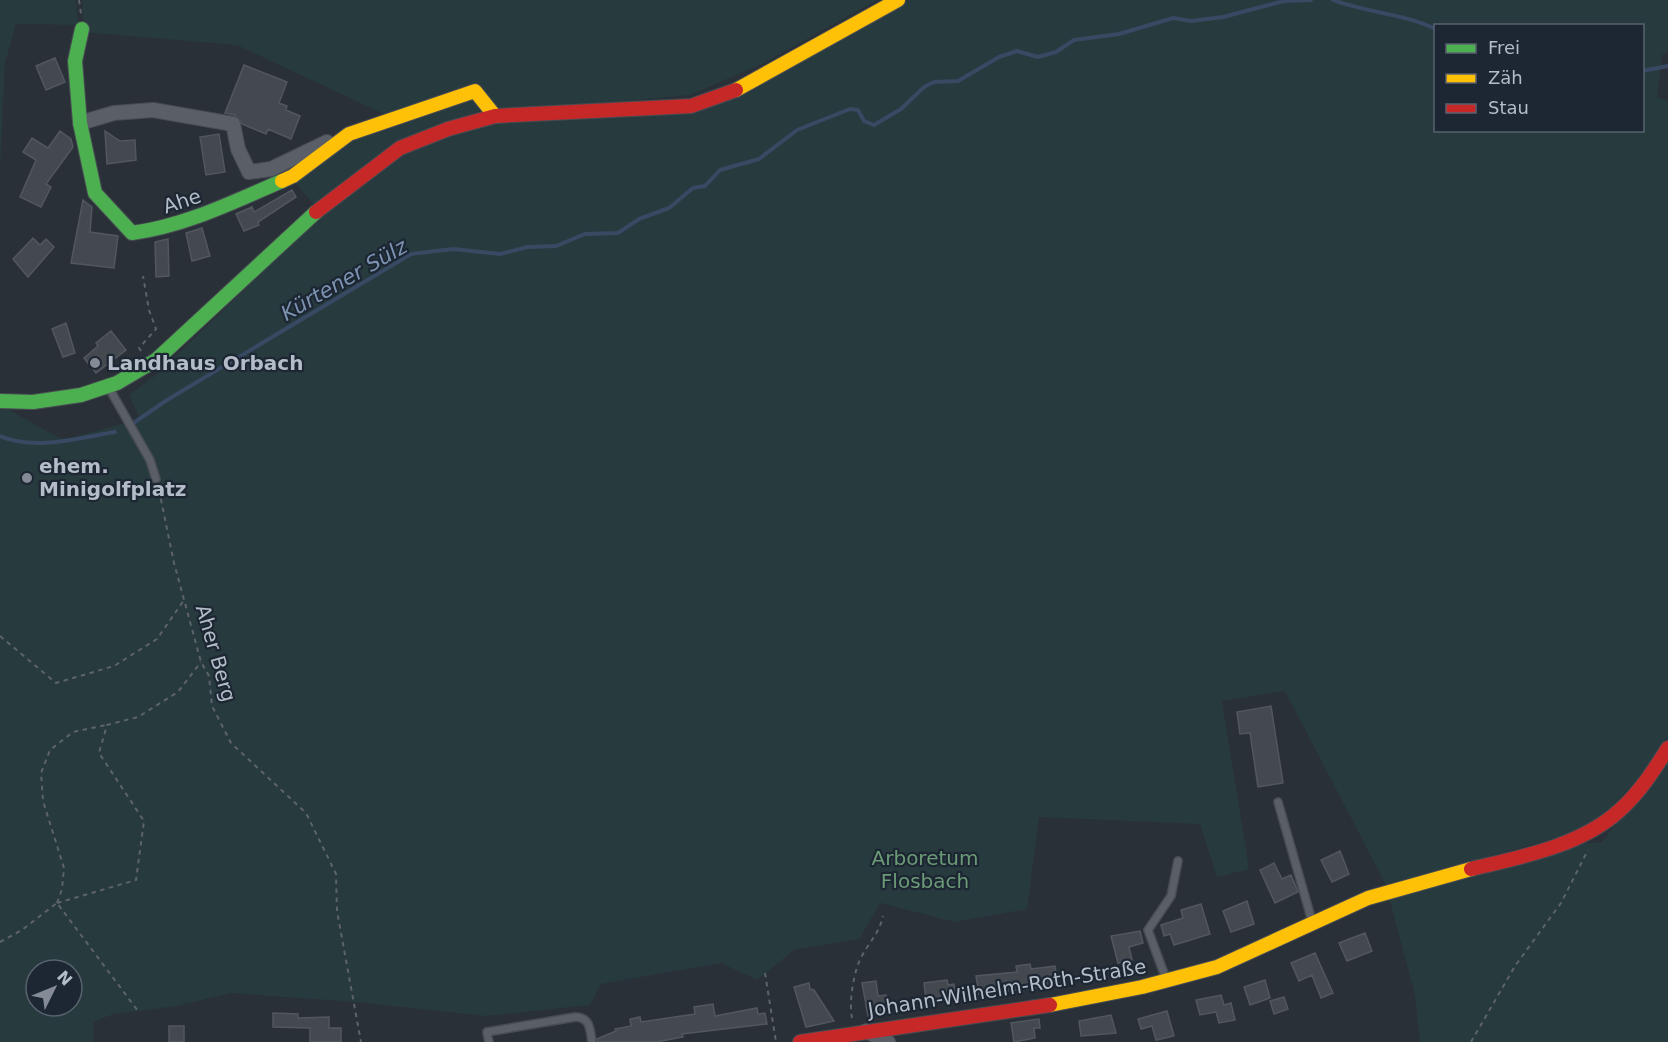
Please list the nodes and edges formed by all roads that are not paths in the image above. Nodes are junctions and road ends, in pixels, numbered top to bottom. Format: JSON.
{"nodes":[{"id":1,"x":898,"y":0,"type":"edge"},
{"id":2,"x":82,"y":29,"type":"dead end"},
{"id":3,"x":495,"y":116,"type":"junction"},
{"id":4,"x":80,"y":123,"type":"junction"},
{"id":5,"x":349,"y":134,"type":"junction"},
{"id":6,"x":108,"y":387,"type":"junction"},
{"id":7,"x":5,"y":401,"type":"edge"},
{"id":8,"x":156,"y":479,"type":"road end"},
{"id":9,"x":1668,"y":748,"type":"edge"},
{"id":10,"x":1278,"y":802,"type":"dead end"},
{"id":11,"x":1178,"y":861,"type":"dead end"},
{"id":12,"x":1313,"y":924,"type":"junction"},
{"id":13,"x":1167,"y":981,"type":"junction"},
{"id":14,"x":861,"y":1032,"type":"junction"},
{"id":15,"x":489,"y":1042,"type":"edge"},
{"id":16,"x":592,"y":1042,"type":"edge"},
{"id":17,"x":800,"y":1042,"type":"edge"},
{"id":18,"x":888,"y":1042,"type":"edge"}],
"edges":[{"from":1,"to":3,"type":"street"},
{"from":2,"to":4,"type":"street","name":"Ahe"},
{"from":3,"to":5,"type":"street","name":"Ahe"},
{"from":3,"to":6,"type":"street"},
{"from":4,"to":5,"type":"street","name":"Ahe"},
{"from":4,"to":5,"type":"street","name":"Ahe"},
{"from":6,"to":7,"type":"street"},
{"from":6,"to":8,"type":"lane"},
{"from":9,"to":12,"type":"street","name":"Johann-Wilhelm-Roth-Straße"},
{"from":10,"to":12,"type":"lane"},
{"from":11,"to":13,"type":"lane"},
{"from":12,"to":13,"type":"street","name":"Johann-Wilhelm-Roth-Straße"},
{"from":13,"to":14,"type":"street","name":"Johann-Wilhelm-Roth-Straße"},
{"from":14,"to":17,"type":"street","name":"Johann-Wilhelm-Roth-Straße"},
{"from":14,"to":18,"type":"street"},
{"from":15,"to":16,"type":"lane"}]}
